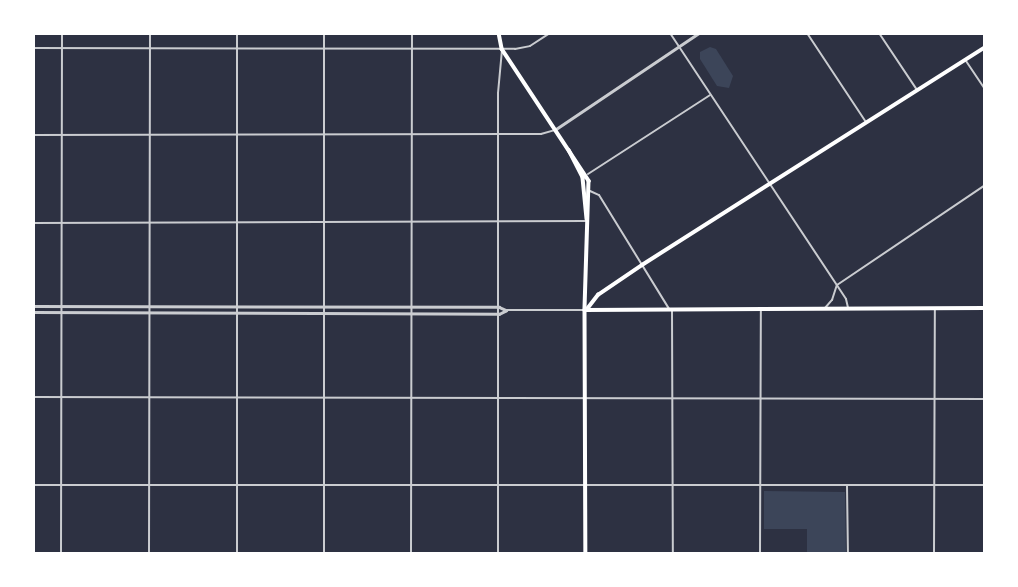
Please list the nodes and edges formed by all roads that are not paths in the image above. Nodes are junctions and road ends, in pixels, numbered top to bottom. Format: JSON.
{"nodes":[{"id":1,"x":62,"y":33,"type":"edge"},
{"id":2,"x":150,"y":33,"type":"edge"},
{"id":3,"x":237,"y":33,"type":"edge"},
{"id":4,"x":324,"y":33,"type":"edge"},
{"id":5,"x":412,"y":33,"type":"edge"},
{"id":6,"x":499,"y":33,"type":"edge"},
{"id":7,"x":550,"y":33,"type":"edge"},
{"id":8,"x":670,"y":33,"type":"edge"},
{"id":9,"x":699,"y":33,"type":"edge"},
{"id":10,"x":807,"y":33,"type":"edge"},
{"id":11,"x":879,"y":33,"type":"edge"},
{"id":12,"x":680,"y":47,"type":"junction"},
{"id":13,"x":985,"y":47,"type":"edge"},
{"id":14,"x":33,"y":48,"type":"edge"},
{"id":15,"x":62,"y":48,"type":"junction"},
{"id":16,"x":150,"y":48,"type":"junction"},
{"id":17,"x":325,"y":48,"type":"junction"},
{"id":18,"x":412,"y":48,"type":"junction"},
{"id":19,"x":237,"y":49,"type":"junction"},
{"id":20,"x":502,"y":49,"type":"junction"},
{"id":21,"x":965,"y":59,"type":"junction"},
{"id":22,"x":985,"y":89,"type":"edge"},
{"id":23,"x":917,"y":90,"type":"junction"},
{"id":24,"x":711,"y":94,"type":"junction"},
{"id":25,"x":866,"y":122,"type":"junction"},
{"id":26,"x":556,"y":129,"type":"junction"},
{"id":27,"x":411,"y":134,"type":"junction"},
{"id":28,"x":498,"y":134,"type":"junction"},
{"id":29,"x":33,"y":135,"type":"edge"},
{"id":30,"x":62,"y":135,"type":"junction"},
{"id":31,"x":150,"y":135,"type":"junction"},
{"id":32,"x":237,"y":135,"type":"junction"},
{"id":33,"x":324,"y":135,"type":"junction"},
{"id":34,"x":567,"y":147,"type":"junction"},
{"id":35,"x":588,"y":174,"type":"junction"},
{"id":36,"x":769,"y":184,"type":"junction"},
{"id":37,"x":985,"y":185,"type":"edge"},
{"id":38,"x":590,"y":191,"type":"junction"},
{"id":39,"x":499,"y":220,"type":"junction"},
{"id":40,"x":324,"y":221,"type":"junction"},
{"id":41,"x":412,"y":221,"type":"junction"},
{"id":42,"x":587,"y":221,"type":"junction"},
{"id":43,"x":149,"y":222,"type":"junction"},
{"id":44,"x":237,"y":222,"type":"junction"},
{"id":45,"x":33,"y":223,"type":"edge"},
{"id":46,"x":62,"y":223,"type":"junction"},
{"id":47,"x":642,"y":265,"type":"junction"},
{"id":48,"x":836,"y":285,"type":"junction"},
{"id":49,"x":33,"y":306,"type":"edge"},
{"id":50,"x":62,"y":306,"type":"junction"},
{"id":51,"x":150,"y":306,"type":"junction"},
{"id":52,"x":411,"y":306,"type":"junction"},
{"id":53,"x":237,"y":307,"type":"junction"},
{"id":54,"x":323,"y":307,"type":"junction"},
{"id":55,"x":499,"y":307,"type":"junction"},
{"id":56,"x":985,"y":309,"type":"edge"},
{"id":57,"x":506,"y":310,"type":"junction"},
{"id":58,"x":586,"y":310,"type":"junction"},
{"id":59,"x":671,"y":310,"type":"junction"},
{"id":60,"x":761,"y":310,"type":"junction"},
{"id":61,"x":824,"y":310,"type":"junction"},
{"id":62,"x":848,"y":310,"type":"junction"},
{"id":63,"x":935,"y":310,"type":"junction"},
{"id":64,"x":33,"y":312,"type":"edge"},
{"id":65,"x":62,"y":313,"type":"junction"},
{"id":66,"x":237,"y":313,"type":"junction"},
{"id":67,"x":412,"y":313,"type":"junction"},
{"id":68,"x":150,"y":314,"type":"junction"},
{"id":69,"x":323,"y":314,"type":"junction"},
{"id":70,"x":499,"y":314,"type":"junction"},
{"id":71,"x":149,"y":396,"type":"junction"},
{"id":72,"x":33,"y":397,"type":"edge"},
{"id":73,"x":63,"y":397,"type":"junction"},
{"id":74,"x":237,"y":397,"type":"junction"},
{"id":75,"x":499,"y":397,"type":"junction"},
{"id":76,"x":586,"y":397,"type":"junction"},
{"id":77,"x":673,"y":397,"type":"junction"},
{"id":78,"x":761,"y":397,"type":"junction"},
{"id":79,"x":323,"y":398,"type":"junction"},
{"id":80,"x":412,"y":398,"type":"junction"},
{"id":81,"x":936,"y":399,"type":"junction"},
{"id":82,"x":985,"y":399,"type":"edge"},
{"id":83,"x":33,"y":485,"type":"edge"},
{"id":84,"x":62,"y":485,"type":"junction"},
{"id":85,"x":149,"y":485,"type":"junction"},
{"id":86,"x":237,"y":485,"type":"junction"},
{"id":87,"x":323,"y":485,"type":"junction"},
{"id":88,"x":411,"y":485,"type":"junction"},
{"id":89,"x":499,"y":485,"type":"junction"},
{"id":90,"x":586,"y":485,"type":"junction"},
{"id":91,"x":674,"y":485,"type":"junction"},
{"id":92,"x":760,"y":485,"type":"junction"},
{"id":93,"x":847,"y":485,"type":"junction"},
{"id":94,"x":935,"y":485,"type":"junction"},
{"id":95,"x":985,"y":485,"type":"edge"},
{"id":96,"x":61,"y":554,"type":"edge"},
{"id":97,"x":149,"y":554,"type":"edge"},
{"id":98,"x":237,"y":554,"type":"edge"},
{"id":99,"x":324,"y":554,"type":"edge"},
{"id":100,"x":411,"y":554,"type":"edge"},
{"id":101,"x":498,"y":554,"type":"edge"},
{"id":102,"x":586,"y":554,"type":"edge"},
{"id":103,"x":673,"y":554,"type":"edge"},
{"id":104,"x":760,"y":554,"type":"edge"},
{"id":105,"x":848,"y":554,"type":"edge"},
{"id":106,"x":934,"y":554,"type":"edge"}],
"edges":[{"from":1,"to":15,"type":"street"},
{"from":2,"to":16,"type":"street"},
{"from":3,"to":19,"type":"street"},
{"from":4,"to":17,"type":"street"},
{"from":5,"to":18,"type":"street"},
{"from":6,"to":20,"type":"main road"},
{"from":7,"to":20,"type":"street"},
{"from":8,"to":12,"type":"street"},
{"from":9,"to":12,"type":"street"},
{"from":10,"to":25,"type":"street"},
{"from":11,"to":23,"type":"street"},
{"from":12,"to":24,"type":"street"},
{"from":12,"to":26,"type":"street"},
{"from":13,"to":21,"type":"main road"},
{"from":14,"to":15,"type":"street"},
{"from":15,"to":16,"type":"street"},
{"from":15,"to":30,"type":"street"},
{"from":16,"to":19,"type":"street"},
{"from":16,"to":31,"type":"street"},
{"from":17,"to":18,"type":"street"},
{"from":17,"to":19,"type":"street"},
{"from":17,"to":33,"type":"street"},
{"from":18,"to":20,"type":"street"},
{"from":18,"to":27,"type":"street"},
{"from":19,"to":32,"type":"street"},
{"from":20,"to":26,"type":"main road"},
{"from":20,"to":28,"type":"street"},
{"from":21,"to":22,"type":"street"},
{"from":21,"to":23,"type":"main road"},
{"from":23,"to":25,"type":"main road"},
{"from":24,"to":35,"type":"street"},
{"from":24,"to":36,"type":"street"},
{"from":25,"to":36,"type":"main road"},
{"from":26,"to":28,"type":"street"},
{"from":26,"to":34,"type":"main road"},
{"from":27,"to":28,"type":"street"},
{"from":27,"to":33,"type":"street"},
{"from":27,"to":41,"type":"street"},
{"from":28,"to":39,"type":"street"},
{"from":29,"to":30,"type":"street"},
{"from":30,"to":31,"type":"street"},
{"from":30,"to":46,"type":"street"},
{"from":31,"to":32,"type":"street"},
{"from":31,"to":43,"type":"street"},
{"from":32,"to":33,"type":"street"},
{"from":32,"to":44,"type":"street"},
{"from":33,"to":40,"type":"street"},
{"from":34,"to":35,"type":"main road"},
{"from":34,"to":42,"type":"main road"},
{"from":35,"to":38,"type":"main road"},
{"from":36,"to":47,"type":"main road"},
{"from":36,"to":48,"type":"street"},
{"from":37,"to":48,"type":"street"},
{"from":38,"to":42,"type":"main road"},
{"from":38,"to":47,"type":"street"},
{"from":39,"to":41,"type":"street"},
{"from":39,"to":42,"type":"street"},
{"from":39,"to":55,"type":"street"},
{"from":40,"to":41,"type":"street"},
{"from":40,"to":44,"type":"street"},
{"from":40,"to":54,"type":"street"},
{"from":41,"to":52,"type":"street"},
{"from":42,"to":58,"type":"main road"},
{"from":43,"to":44,"type":"street"},
{"from":43,"to":46,"type":"street"},
{"from":43,"to":51,"type":"street"},
{"from":44,"to":53,"type":"street"},
{"from":45,"to":46,"type":"street"},
{"from":46,"to":50,"type":"street"},
{"from":47,"to":58,"type":"main road"},
{"from":47,"to":59,"type":"street"},
{"from":48,"to":61,"type":"street"},
{"from":48,"to":62,"type":"street"},
{"from":49,"to":50,"type":"street"},
{"from":50,"to":51,"type":"street"},
{"from":50,"to":65,"type":"street"},
{"from":51,"to":53,"type":"street"},
{"from":51,"to":68,"type":"street"},
{"from":52,"to":54,"type":"street"},
{"from":52,"to":55,"type":"street"},
{"from":52,"to":67,"type":"street"},
{"from":53,"to":54,"type":"street"},
{"from":53,"to":66,"type":"street"},
{"from":54,"to":69,"type":"street"},
{"from":55,"to":57,"type":"street"},
{"from":55,"to":70,"type":"street"},
{"from":56,"to":63,"type":"main road"},
{"from":57,"to":58,"type":"street"},
{"from":57,"to":70,"type":"street"},
{"from":58,"to":59,"type":"main road"},
{"from":58,"to":76,"type":"main road"},
{"from":59,"to":60,"type":"main road"},
{"from":59,"to":77,"type":"street"},
{"from":60,"to":61,"type":"main road"},
{"from":60,"to":78,"type":"street"},
{"from":61,"to":62,"type":"main road"},
{"from":62,"to":63,"type":"main road"},
{"from":63,"to":81,"type":"street"},
{"from":64,"to":65,"type":"street"},
{"from":65,"to":68,"type":"street"},
{"from":65,"to":73,"type":"street"},
{"from":66,"to":68,"type":"street"},
{"from":66,"to":69,"type":"street"},
{"from":66,"to":74,"type":"street"},
{"from":67,"to":69,"type":"street"},
{"from":67,"to":70,"type":"street"},
{"from":67,"to":80,"type":"street"},
{"from":68,"to":71,"type":"street"},
{"from":69,"to":79,"type":"street"},
{"from":70,"to":75,"type":"street"},
{"from":71,"to":73,"type":"street"},
{"from":71,"to":74,"type":"street"},
{"from":71,"to":85,"type":"street"},
{"from":72,"to":73,"type":"street"},
{"from":73,"to":84,"type":"street"},
{"from":74,"to":79,"type":"street"},
{"from":74,"to":86,"type":"street"},
{"from":75,"to":76,"type":"street"},
{"from":75,"to":80,"type":"street"},
{"from":75,"to":89,"type":"street"},
{"from":76,"to":77,"type":"street"},
{"from":76,"to":90,"type":"main road"},
{"from":77,"to":78,"type":"street"},
{"from":77,"to":91,"type":"street"},
{"from":78,"to":81,"type":"street"},
{"from":78,"to":92,"type":"street"},
{"from":79,"to":80,"type":"street"},
{"from":79,"to":87,"type":"street"},
{"from":80,"to":88,"type":"street"},
{"from":81,"to":82,"type":"street"},
{"from":81,"to":94,"type":"street"},
{"from":83,"to":84,"type":"street"},
{"from":84,"to":85,"type":"street"},
{"from":84,"to":96,"type":"street"},
{"from":85,"to":86,"type":"street"},
{"from":85,"to":97,"type":"street"},
{"from":86,"to":87,"type":"street"},
{"from":86,"to":98,"type":"street"},
{"from":87,"to":88,"type":"street"},
{"from":87,"to":99,"type":"street"},
{"from":88,"to":89,"type":"street"},
{"from":88,"to":100,"type":"street"},
{"from":89,"to":90,"type":"street"},
{"from":89,"to":101,"type":"street"},
{"from":90,"to":91,"type":"street"},
{"from":90,"to":102,"type":"main road"},
{"from":91,"to":92,"type":"street"},
{"from":91,"to":103,"type":"street"},
{"from":92,"to":93,"type":"street"},
{"from":92,"to":104,"type":"street"},
{"from":93,"to":94,"type":"street"},
{"from":93,"to":105,"type":"street"},
{"from":94,"to":95,"type":"street"},
{"from":94,"to":106,"type":"street"}]}
